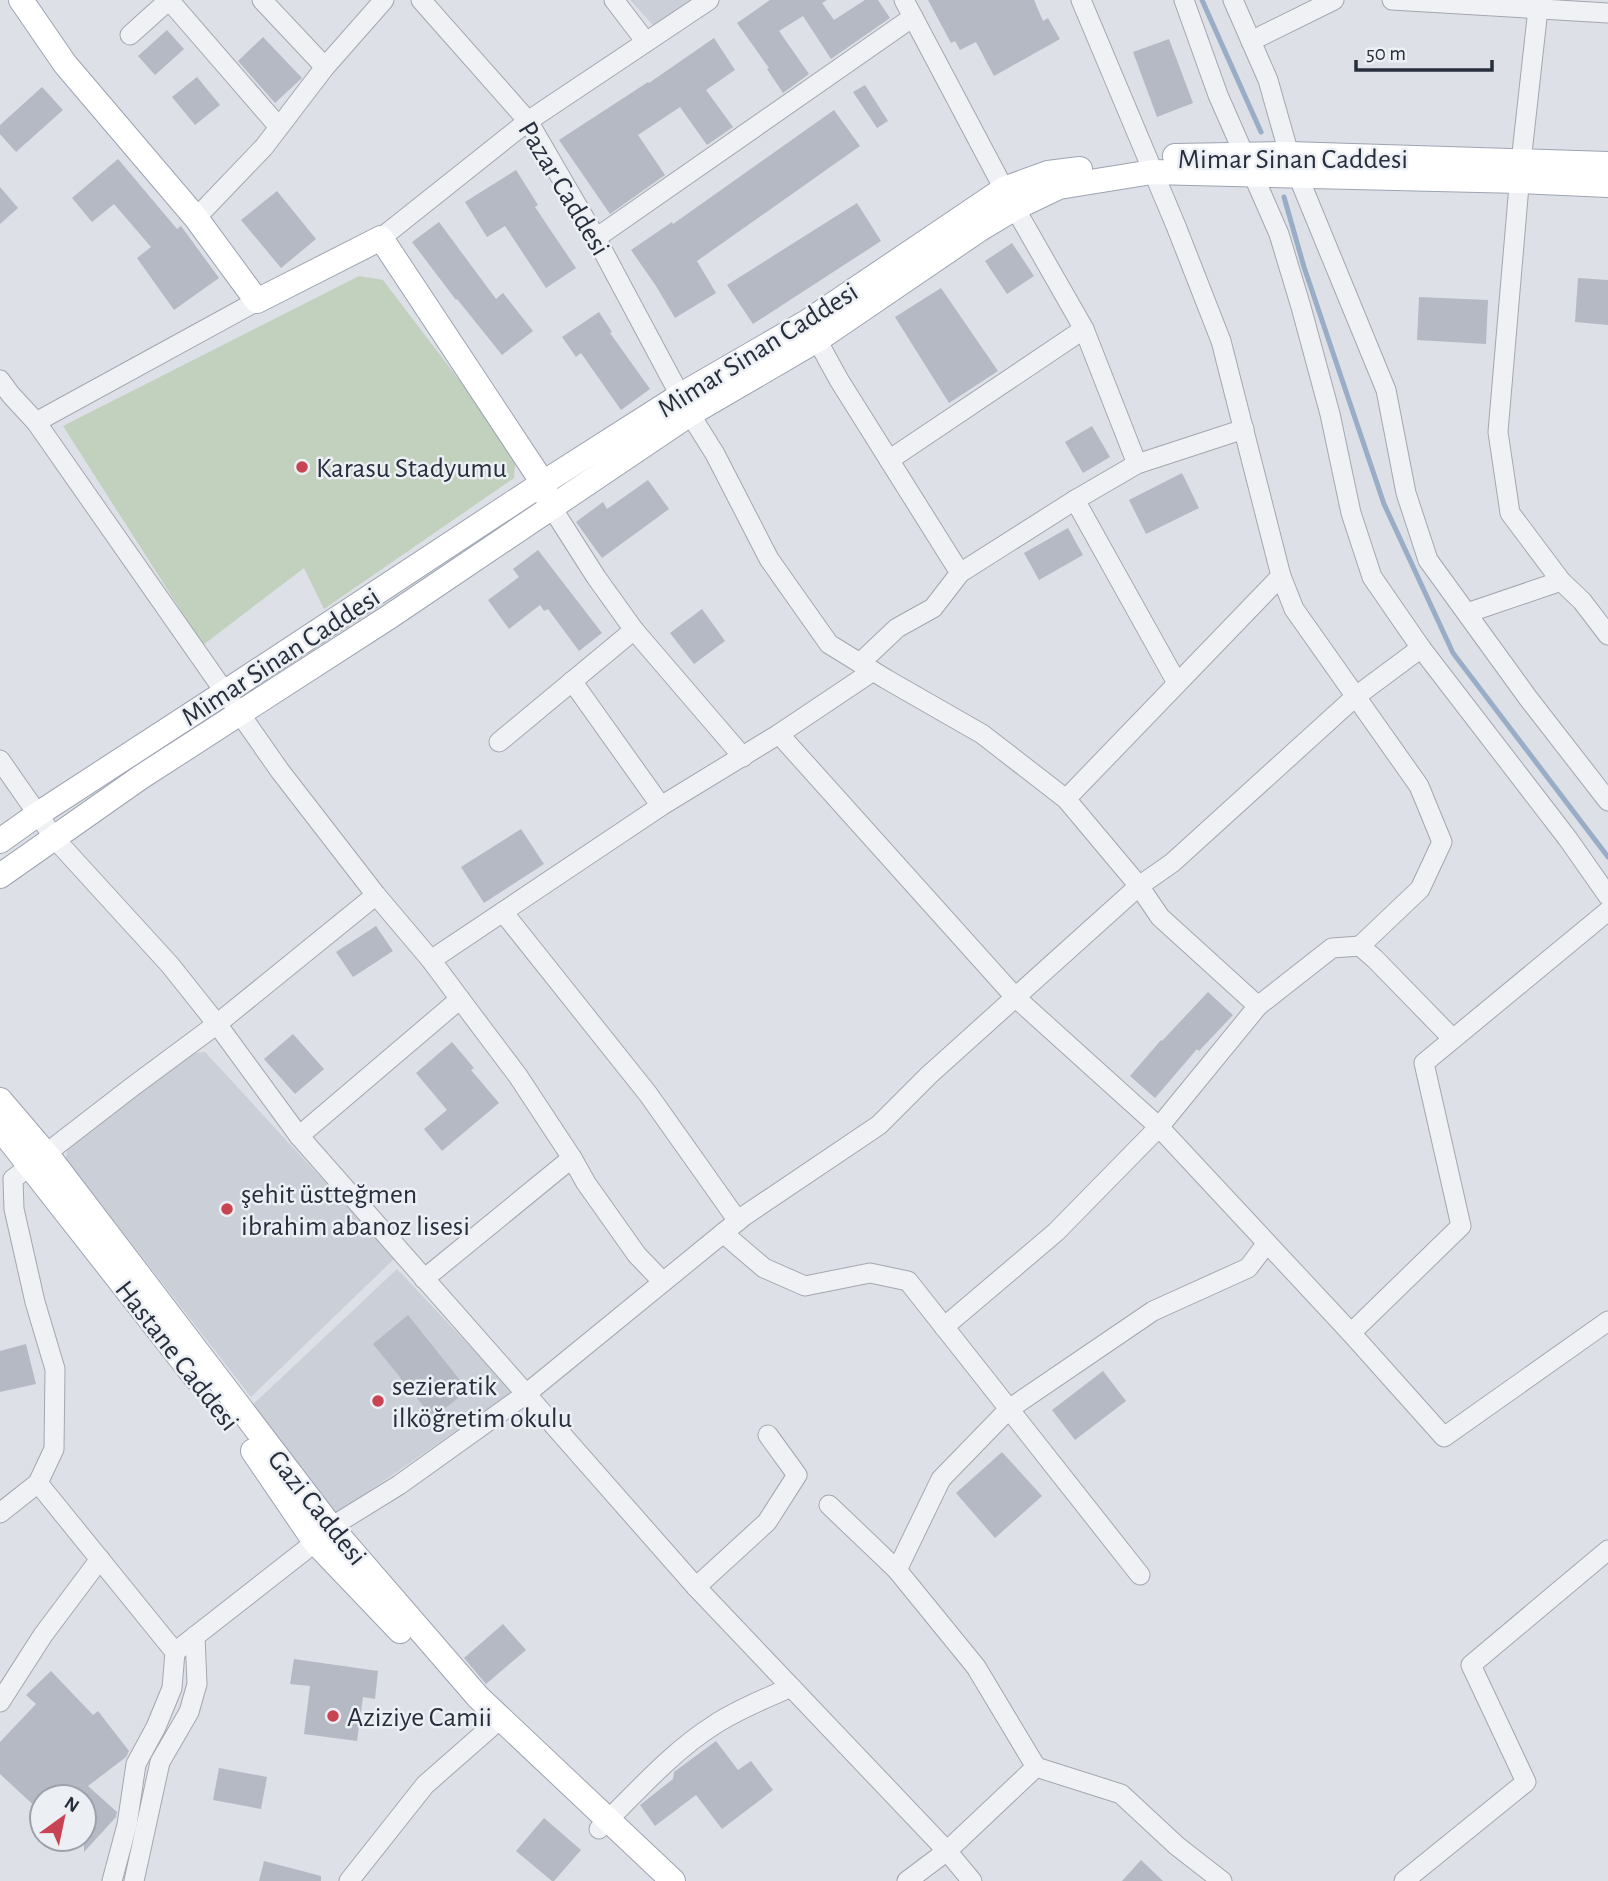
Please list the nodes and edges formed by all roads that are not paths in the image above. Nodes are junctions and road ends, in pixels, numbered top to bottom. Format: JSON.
{"nodes":[{"id":1,"x":21,"y":0,"type":"edge"},
{"id":2,"x":262,"y":0,"type":"edge"},
{"id":3,"x":384,"y":0,"type":"edge"},
{"id":4,"x":421,"y":0,"type":"edge"},
{"id":5,"x":614,"y":0,"type":"edge"},
{"id":6,"x":709,"y":0,"type":"edge"},
{"id":7,"x":1081,"y":0,"type":"edge"},
{"id":8,"x":1184,"y":0,"type":"edge"},
{"id":9,"x":1233,"y":0,"type":"edge"},
{"id":10,"x":1334,"y":0,"type":"edge"},
{"id":11,"x":1392,"y":0,"type":"edge"},
{"id":12,"x":1539,"y":4,"type":"edge"},
{"id":13,"x":909,"y":9,"type":"edge"},
{"id":14,"x":1608,"y":13,"type":"edge"},
{"id":15,"x":130,"y":35,"type":"dead end"},
{"id":16,"x":1251,"y":41,"type":"junction"},
{"id":17,"x":646,"y":42,"type":"junction"},
{"id":18,"x":325,"y":67,"type":"junction"},
{"id":19,"x":528,"y":121,"type":"junction"},
{"id":20,"x":279,"y":127,"type":"junction"},
{"id":21,"x":1608,"y":164,"type":"edge"},
{"id":22,"x":1150,"y":165,"type":"junction"},
{"id":23,"x":1248,"y":165,"type":"junction"},
{"id":24,"x":1294,"y":165,"type":"junction"},
{"id":25,"x":1520,"y":171,"type":"junction"},
{"id":26,"x":1608,"y":186,"type":"edge"},
{"id":27,"x":1009,"y":199,"type":"junction"},
{"id":28,"x":196,"y":218,"type":"junction"},
{"id":29,"x":381,"y":238,"type":"junction"},
{"id":30,"x":596,"y":238,"type":"junction"},
{"id":31,"x":257,"y":301,"type":"junction"},
{"id":32,"x":1084,"y":329,"type":"junction"},
{"id":33,"x":812,"y":331,"type":"junction"},
{"id":34,"x":0,"y":380,"type":"edge"},
{"id":35,"x":686,"y":405,"type":"junction"},
{"id":36,"x":36,"y":422,"type":"junction"},
{"id":37,"x":1244,"y":429,"type":"junction"},
{"id":38,"x":889,"y":460,"type":"junction"},
{"id":39,"x":1137,"y":464,"type":"junction"},
{"id":40,"x":543,"y":483,"type":"junction"},
{"id":41,"x":1075,"y":500,"type":"junction"},
{"id":42,"x":552,"y":508,"type":"junction"},
{"id":43,"x":960,"y":573,"type":"junction"},
{"id":44,"x":1281,"y":576,"type":"junction"},
{"id":45,"x":1562,"y":581,"type":"junction"},
{"id":46,"x":1467,"y":613,"type":"junction"},
{"id":47,"x":634,"y":630,"type":"junction"},
{"id":48,"x":1608,"y":635,"type":"edge"},
{"id":49,"x":1421,"y":648,"type":"junction"},
{"id":50,"x":866,"y":667,"type":"junction"},
{"id":51,"x":572,"y":681,"type":"junction"},
{"id":52,"x":1177,"y":684,"type":"junction"},
{"id":53,"x":225,"y":693,"type":"junction"},
{"id":54,"x":1355,"y":697,"type":"junction"},
{"id":55,"x":239,"y":714,"type":"junction"},
{"id":56,"x":779,"y":734,"type":"junction"},
{"id":57,"x":499,"y":742,"type":"dead end"},
{"id":58,"x":743,"y":757,"type":"junction"},
{"id":59,"x":0,"y":760,"type":"edge"},
{"id":60,"x":1066,"y":799,"type":"junction"},
{"id":61,"x":1608,"y":801,"type":"edge"},
{"id":62,"x":661,"y":806,"type":"junction"},
{"id":63,"x":38,"y":814,"type":"junction"},
{"id":64,"x":55,"y":839,"type":"junction"},
{"id":65,"x":0,"y":841,"type":"edge"},
{"id":66,"x":0,"y":876,"type":"edge"},
{"id":67,"x":1139,"y":886,"type":"junction"},
{"id":68,"x":376,"y":895,"type":"junction"},
{"id":69,"x":1608,"y":895,"type":"edge"},
{"id":70,"x":1608,"y":911,"type":"edge"},
{"id":71,"x":503,"y":912,"type":"junction"},
{"id":72,"x":1360,"y":946,"type":"junction"},
{"id":73,"x":431,"y":960,"type":"junction"},
{"id":74,"x":1016,"y":997,"type":"junction"},
{"id":75,"x":460,"y":999,"type":"junction"},
{"id":76,"x":1258,"y":1006,"type":"junction"},
{"id":77,"x":217,"y":1024,"type":"junction"},
{"id":78,"x":1452,"y":1038,"type":"junction"},
{"id":79,"x":0,"y":1100,"type":"edge"},
{"id":80,"x":1159,"y":1127,"type":"junction"},
{"id":81,"x":0,"y":1128,"type":"edge"},
{"id":82,"x":299,"y":1136,"type":"junction"},
{"id":83,"x":572,"y":1158,"type":"junction"},
{"id":84,"x":37,"y":1159,"type":"junction"},
{"id":85,"x":731,"y":1227,"type":"junction"},
{"id":86,"x":1267,"y":1243,"type":"junction"},
{"id":87,"x":424,"y":1279,"type":"junction"},
{"id":88,"x":663,"y":1282,"type":"junction"},
{"id":89,"x":1608,"y":1321,"type":"edge"},
{"id":90,"x":944,"y":1327,"type":"junction"},
{"id":91,"x":1351,"y":1333,"type":"junction"},
{"id":92,"x":526,"y":1394,"type":"junction"},
{"id":93,"x":1009,"y":1409,"type":"junction"},
{"id":94,"x":768,"y":1435,"type":"dead end"},
{"id":95,"x":38,"y":1483,"type":"junction"},
{"id":96,"x":829,"y":1505,"type":"dead end"},
{"id":97,"x":0,"y":1513,"type":"edge"},
{"id":98,"x":323,"y":1534,"type":"junction"},
{"id":99,"x":1607,"y":1553,"type":"edge"},
{"id":100,"x":100,"y":1559,"type":"junction"},
{"id":101,"x":897,"y":1570,"type":"junction"},
{"id":102,"x":1140,"y":1575,"type":"dead end"},
{"id":103,"x":696,"y":1587,"type":"junction"},
{"id":104,"x":195,"y":1636,"type":"junction"},
{"id":105,"x":175,"y":1652,"type":"junction"},
{"id":106,"x":792,"y":1688,"type":"junction"},
{"id":107,"x":0,"y":1702,"type":"edge"},
{"id":108,"x":491,"y":1727,"type":"junction"},
{"id":109,"x":1036,"y":1767,"type":"junction"},
{"id":110,"x":604,"y":1824,"type":"junction"},
{"id":111,"x":947,"y":1851,"type":"junction"},
{"id":112,"x":112,"y":1881,"type":"edge"},
{"id":113,"x":134,"y":1881,"type":"edge"},
{"id":114,"x":349,"y":1881,"type":"edge"},
{"id":115,"x":651,"y":1881,"type":"edge"},
{"id":116,"x":673,"y":1881,"type":"edge"},
{"id":117,"x":907,"y":1881,"type":"edge"},
{"id":118,"x":972,"y":1881,"type":"edge"},
{"id":119,"x":1222,"y":1881,"type":"edge"},
{"id":120,"x":1404,"y":1881,"type":"edge"}],
"edges":[{"from":1,"to":28,"type":"main road"},
{"from":2,"to":18,"type":"street"},
{"from":3,"to":18,"type":"street"},
{"from":4,"to":19,"type":"street","name":"Pazar Caddesi"},
{"from":5,"to":17,"type":"street"},
{"from":6,"to":17,"type":"street"},
{"from":7,"to":22,"type":"street"},
{"from":8,"to":23,"type":"street"},
{"from":9,"to":16,"type":"street"},
{"from":10,"to":16,"type":"street"},
{"from":11,"to":12,"type":"street"},
{"from":12,"to":14,"type":"street"},
{"from":12,"to":25,"type":"street"},
{"from":13,"to":27,"type":"street"},
{"from":13,"to":30,"type":"street"},
{"from":15,"to":20,"type":"street"},
{"from":16,"to":24,"type":"street"},
{"from":17,"to":19,"type":"street"},
{"from":18,"to":20,"type":"street"},
{"from":19,"to":29,"type":"street"},
{"from":19,"to":30,"type":"street","name":"Pazar Caddesi"},
{"from":20,"to":28,"type":"street"},
{"from":21,"to":25,"type":"main road","name":"Mimar Sinan Caddesi"},
{"from":22,"to":23,"type":"main road","name":"Mimar Sinan Caddesi"},
{"from":22,"to":27,"type":"main road","name":"Mimar Sinan Caddesi"},
{"from":22,"to":37,"type":"street"},
{"from":23,"to":24,"type":"main road","name":"Mimar Sinan Caddesi"},
{"from":23,"to":49,"type":"street"},
{"from":24,"to":25,"type":"main road","name":"Mimar Sinan Caddesi"},
{"from":24,"to":46,"type":"street"},
{"from":25,"to":26,"type":"main road","name":"Mimar Sinan Caddesi"},
{"from":25,"to":45,"type":"street"},
{"from":27,"to":32,"type":"street"},
{"from":27,"to":33,"type":"main road","name":"Mimar Sinan Caddesi"},
{"from":28,"to":31,"type":"main road"},
{"from":29,"to":31,"type":"main road"},
{"from":29,"to":40,"type":"main road"},
{"from":30,"to":35,"type":"street","name":"Pazar Caddesi"},
{"from":31,"to":36,"type":"street"},
{"from":32,"to":38,"type":"street"},
{"from":32,"to":39,"type":"street"},
{"from":33,"to":35,"type":"main road","name":"Mimar Sinan Caddesi"},
{"from":33,"to":38,"type":"street"},
{"from":34,"to":36,"type":"street"},
{"from":35,"to":40,"type":"main road","name":"Mimar Sinan Caddesi"},
{"from":35,"to":42,"type":"main road","name":"Mimar Sinan Caddesi"},
{"from":35,"to":50,"type":"street","name":"Pazar Caddesi"},
{"from":36,"to":53,"type":"street"},
{"from":37,"to":39,"type":"street"},
{"from":37,"to":44,"type":"street"},
{"from":38,"to":43,"type":"street"},
{"from":39,"to":41,"type":"street"},
{"from":40,"to":42,"type":"main road"},
{"from":40,"to":53,"type":"main road","name":"Mimar Sinan Caddesi"},
{"from":41,"to":43,"type":"street"},
{"from":41,"to":52,"type":"street"},
{"from":42,"to":47,"type":"street"},
{"from":42,"to":55,"type":"main road","name":"Mimar Sinan Caddesi"},
{"from":43,"to":50,"type":"street"},
{"from":44,"to":52,"type":"street"},
{"from":44,"to":54,"type":"street"},
{"from":45,"to":46,"type":"street"},
{"from":45,"to":48,"type":"street"},
{"from":46,"to":61,"type":"street"},
{"from":47,"to":51,"type":"street"},
{"from":47,"to":58,"type":"street"},
{"from":49,"to":54,"type":"street"},
{"from":49,"to":69,"type":"street"},
{"from":50,"to":56,"type":"street"},
{"from":50,"to":60,"type":"street","name":"Pazar Caddesi"},
{"from":51,"to":57,"type":"street"},
{"from":51,"to":62,"type":"street"},
{"from":52,"to":60,"type":"street"},
{"from":53,"to":55,"type":"street"},
{"from":53,"to":63,"type":"main road","name":"Mimar Sinan Caddesi"},
{"from":54,"to":67,"type":"street"},
{"from":54,"to":72,"type":"street"},
{"from":55,"to":64,"type":"main road","name":"Mimar Sinan Caddesi"},
{"from":55,"to":68,"type":"street"},
{"from":56,"to":58,"type":"street"},
{"from":56,"to":74,"type":"street"},
{"from":58,"to":62,"type":"street"},
{"from":59,"to":63,"type":"street"},
{"from":60,"to":67,"type":"street","name":"Pazar Caddesi"},
{"from":62,"to":71,"type":"street"},
{"from":63,"to":64,"type":"street"},
{"from":63,"to":65,"type":"main road","name":"Mimar Sinan Caddesi"},
{"from":64,"to":66,"type":"main road"},
{"from":64,"to":77,"type":"street"},
{"from":67,"to":74,"type":"street"},
{"from":67,"to":76,"type":"street","name":"Pazar Caddesi"},
{"from":68,"to":73,"type":"street"},
{"from":68,"to":77,"type":"street"},
{"from":70,"to":78,"type":"street"},
{"from":71,"to":73,"type":"street"},
{"from":71,"to":85,"type":"street"},
{"from":72,"to":76,"type":"street"},
{"from":72,"to":78,"type":"street"},
{"from":73,"to":75,"type":"street"},
{"from":74,"to":80,"type":"street"},
{"from":74,"to":85,"type":"street"},
{"from":75,"to":82,"type":"street"},
{"from":75,"to":83,"type":"street"},
{"from":76,"to":80,"type":"street"},
{"from":77,"to":82,"type":"street"},
{"from":77,"to":84,"type":"street"},
{"from":78,"to":91,"type":"street"},
{"from":79,"to":84,"type":"main road"},
{"from":80,"to":86,"type":"street"},
{"from":80,"to":90,"type":"street"},
{"from":81,"to":84,"type":"main road","name":"Hastane Caddesi"},
{"from":82,"to":87,"type":"street"},
{"from":83,"to":87,"type":"street"},
{"from":83,"to":88,"type":"street"},
{"from":84,"to":95,"type":"street"},
{"from":84,"to":98,"type":"main road","name":"Hastane Caddesi"},
{"from":85,"to":88,"type":"street"},
{"from":85,"to":90,"type":"street"},
{"from":86,"to":91,"type":"street"},
{"from":86,"to":93,"type":"street"},
{"from":87,"to":92,"type":"street"},
{"from":88,"to":92,"type":"street"},
{"from":89,"to":91,"type":"street"},
{"from":90,"to":93,"type":"street"},
{"from":92,"to":98,"type":"street"},
{"from":92,"to":103,"type":"street"},
{"from":93,"to":101,"type":"street"},
{"from":93,"to":102,"type":"street"},
{"from":94,"to":103,"type":"street"},
{"from":95,"to":97,"type":"street"},
{"from":95,"to":100,"type":"street"},
{"from":96,"to":101,"type":"street"},
{"from":98,"to":104,"type":"street"},
{"from":98,"to":108,"type":"main road","name":"Hastane Caddesi"},
{"from":98,"to":110,"type":"main road","name":"Gazi Caddesi"},
{"from":99,"to":120,"type":"street"},
{"from":100,"to":105,"type":"street"},
{"from":100,"to":107,"type":"street"},
{"from":101,"to":109,"type":"street"},
{"from":103,"to":106,"type":"street"},
{"from":104,"to":105,"type":"street"},
{"from":104,"to":113,"type":"street"},
{"from":105,"to":112,"type":"street"},
{"from":106,"to":110,"type":"street"},
{"from":106,"to":111,"type":"street"},
{"from":108,"to":110,"type":"main road","name":"Hastane Caddesi"},
{"from":108,"to":114,"type":"street"},
{"from":109,"to":111,"type":"street"},
{"from":109,"to":119,"type":"street"},
{"from":110,"to":115,"type":"main road","name":"Hastane Caddesi"},
{"from":110,"to":116,"type":"main road","name":"Gazi Caddesi"},
{"from":111,"to":117,"type":"street"},
{"from":111,"to":118,"type":"street"}]}
